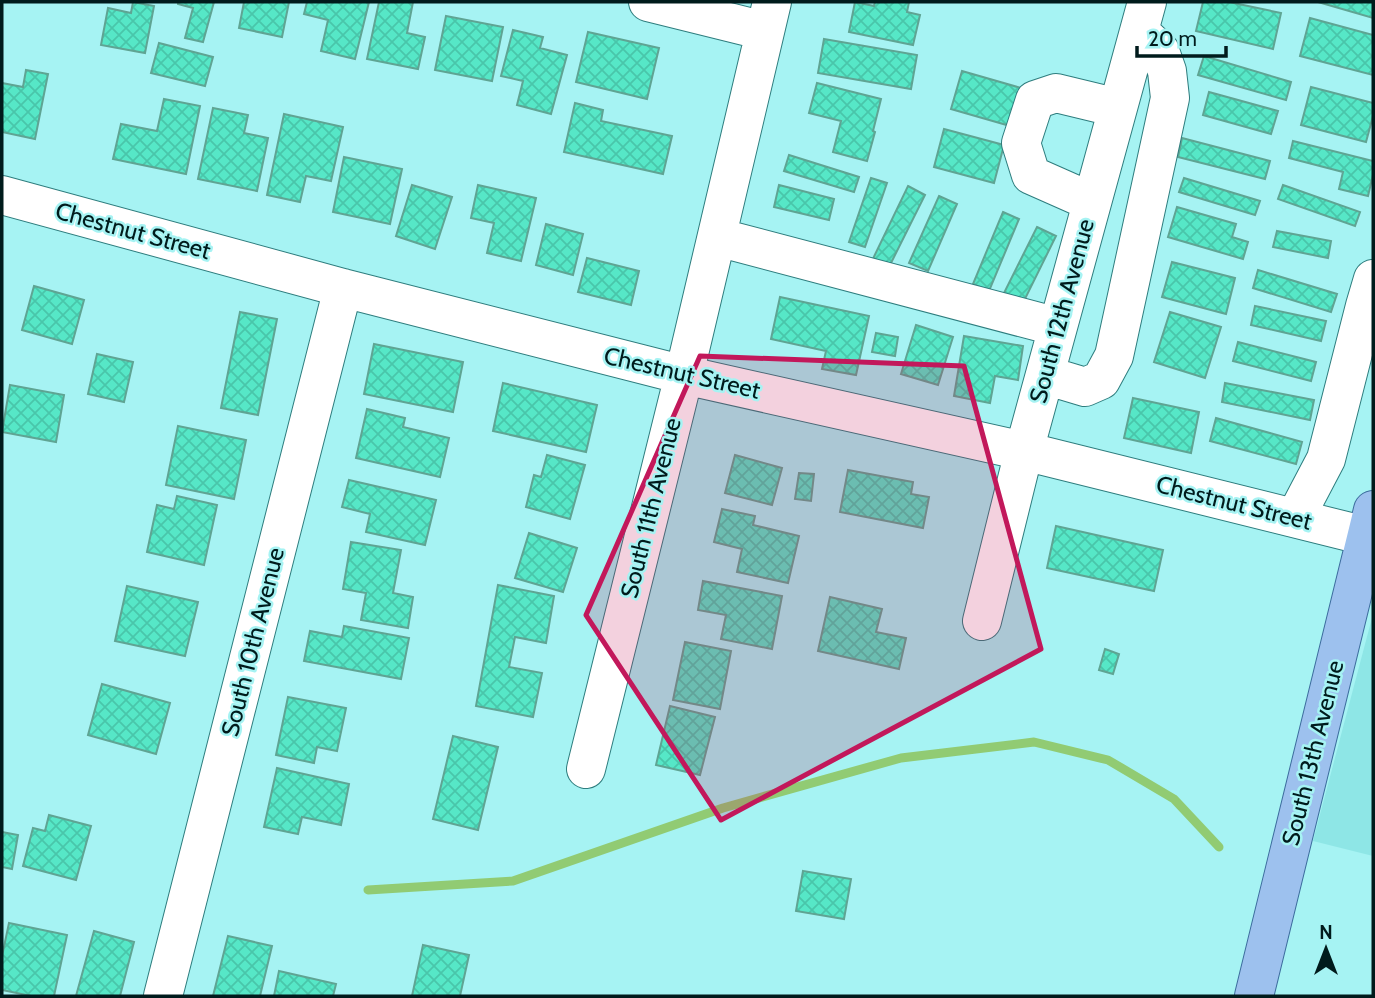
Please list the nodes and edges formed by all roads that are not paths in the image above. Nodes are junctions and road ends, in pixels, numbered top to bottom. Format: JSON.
{"nodes":[{"id":1,"x":648,"y":2,"type":"edge"},
{"id":2,"x":768,"y":17,"type":"edge"},
{"id":3,"x":1143,"y":17,"type":"edge"},
{"id":4,"x":1118,"y":108,"type":"junction"},
{"id":5,"x":2,"y":195,"type":"edge"},
{"id":6,"x":1092,"y":202,"type":"junction"},
{"id":7,"x":717,"y":237,"type":"junction"},
{"id":8,"x":1373,"y":279,"type":"edge"},
{"id":9,"x":343,"y":288,"type":"junction"},
{"id":10,"x":1058,"y":327,"type":"junction"},
{"id":11,"x":684,"y":375,"type":"junction"},
{"id":12,"x":1045,"y":375,"type":"junction"},
{"id":13,"x":1024,"y":451,"type":"junction"},
{"id":14,"x":1294,"y":518,"type":"junction"},
{"id":15,"x":1370,"y":523,"type":"edge"},
{"id":16,"x":982,"y":621,"type":"dead end"},
{"id":17,"x":586,"y":769,"type":"dead end"},
{"id":18,"x":163,"y":996,"type":"edge"},
{"id":19,"x":1254,"y":996,"type":"edge"}],
"edges":[{"from":1,"to":2,"type":"street"},
{"from":2,"to":7,"type":"street","name":"South 11th Avenue"},
{"from":3,"to":4,"type":"street","name":"South 12th Avenue"},
{"from":3,"to":12,"type":"street"},
{"from":4,"to":6,"type":"street","name":"South 12th Avenue"},
{"from":4,"to":6,"type":"street"},
{"from":5,"to":9,"type":"street","name":"Chestnut Street"},
{"from":6,"to":10,"type":"street","name":"South 12th Avenue"},
{"from":7,"to":10,"type":"street"},
{"from":7,"to":11,"type":"street","name":"South 11th Avenue"},
{"from":8,"to":14,"type":"street"},
{"from":9,"to":11,"type":"street","name":"Chestnut Street"},
{"from":9,"to":18,"type":"street","name":"South 10th Avenue"},
{"from":10,"to":12,"type":"street","name":"South 12th Avenue"},
{"from":11,"to":13,"type":"street","name":"Chestnut Street"},
{"from":11,"to":17,"type":"street","name":"South 11th Avenue"},
{"from":12,"to":13,"type":"street","name":"South 12th Avenue"},
{"from":13,"to":14,"type":"street","name":"Chestnut Street"},
{"from":13,"to":16,"type":"street","name":"South 12th Avenue"},
{"from":14,"to":15,"type":"street","name":"Chestnut Street"},
{"from":15,"to":19,"type":"main road","name":"South 13th Avenue"}]}
